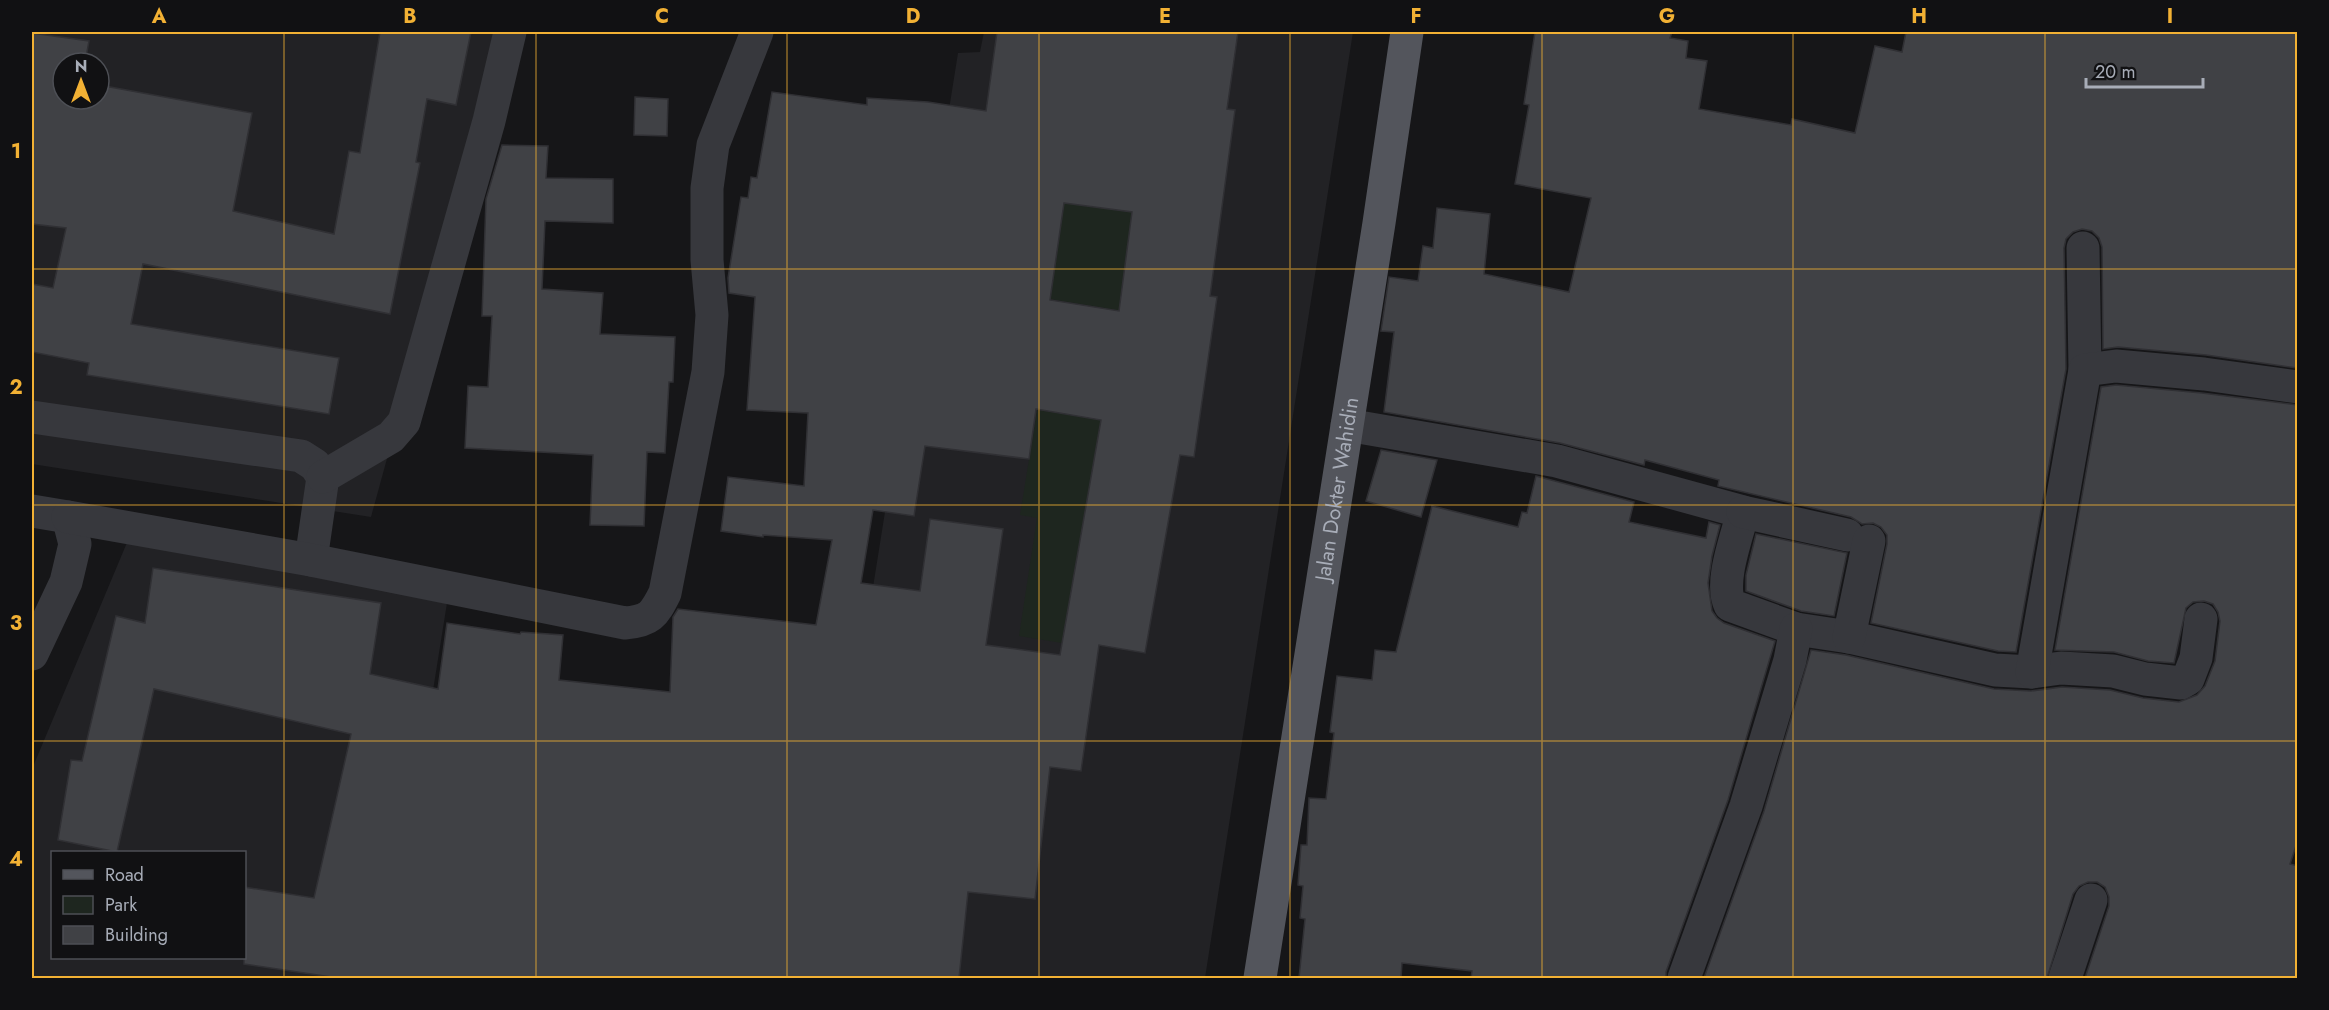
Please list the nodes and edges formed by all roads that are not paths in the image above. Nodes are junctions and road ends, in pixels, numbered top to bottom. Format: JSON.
{"nodes":[{"id":1,"x":510,"y":32,"type":"edge"},
{"id":2,"x":757,"y":32,"type":"edge"},
{"id":3,"x":1407,"y":32,"type":"edge"},
{"id":4,"x":2083,"y":248,"type":"dead end"},
{"id":5,"x":2085,"y":370,"type":"junction"},
{"id":6,"x":2298,"y":387,"type":"edge"},
{"id":7,"x":32,"y":417,"type":"edge"},
{"id":8,"x":1347,"y":425,"type":"junction"},
{"id":9,"x":323,"y":477,"type":"junction"},
{"id":10,"x":32,"y":511,"type":"edge"},
{"id":11,"x":1743,"y":512,"type":"junction"},
{"id":12,"x":68,"y":517,"type":"junction"},
{"id":13,"x":311,"y":560,"type":"junction"},
{"id":14,"x":2201,"y":619,"type":"dead end"},
{"id":15,"x":1796,"y":629,"type":"junction"},
{"id":16,"x":1849,"y":637,"type":"junction"},
{"id":17,"x":32,"y":654,"type":"edge"},
{"id":18,"x":2032,"y":672,"type":"junction"},
{"id":19,"x":2091,"y":900,"type":"dead end"},
{"id":20,"x":1260,"y":978,"type":"edge"},
{"id":21,"x":1684,"y":978,"type":"edge"},
{"id":22,"x":2065,"y":978,"type":"edge"}],
"edges":[{"from":1,"to":9,"type":"street"},
{"from":2,"to":13,"type":"street"},
{"from":3,"to":8,"type":"main road","name":"Jalan Dokter Wahidin"},
{"from":4,"to":5,"type":"street"},
{"from":5,"to":6,"type":"street"},
{"from":5,"to":18,"type":"street"},
{"from":7,"to":9,"type":"street"},
{"from":8,"to":11,"type":"street"},
{"from":8,"to":20,"type":"main road","name":"Jalan Dokter Wahidin"},
{"from":9,"to":13,"type":"street"},
{"from":10,"to":12,"type":"street"},
{"from":11,"to":15,"type":"street"},
{"from":11,"to":16,"type":"street"},
{"from":12,"to":13,"type":"street"},
{"from":12,"to":17,"type":"street"},
{"from":14,"to":18,"type":"street"},
{"from":15,"to":16,"type":"street"},
{"from":15,"to":21,"type":"street"},
{"from":16,"to":18,"type":"street"},
{"from":19,"to":22,"type":"street"}]}
